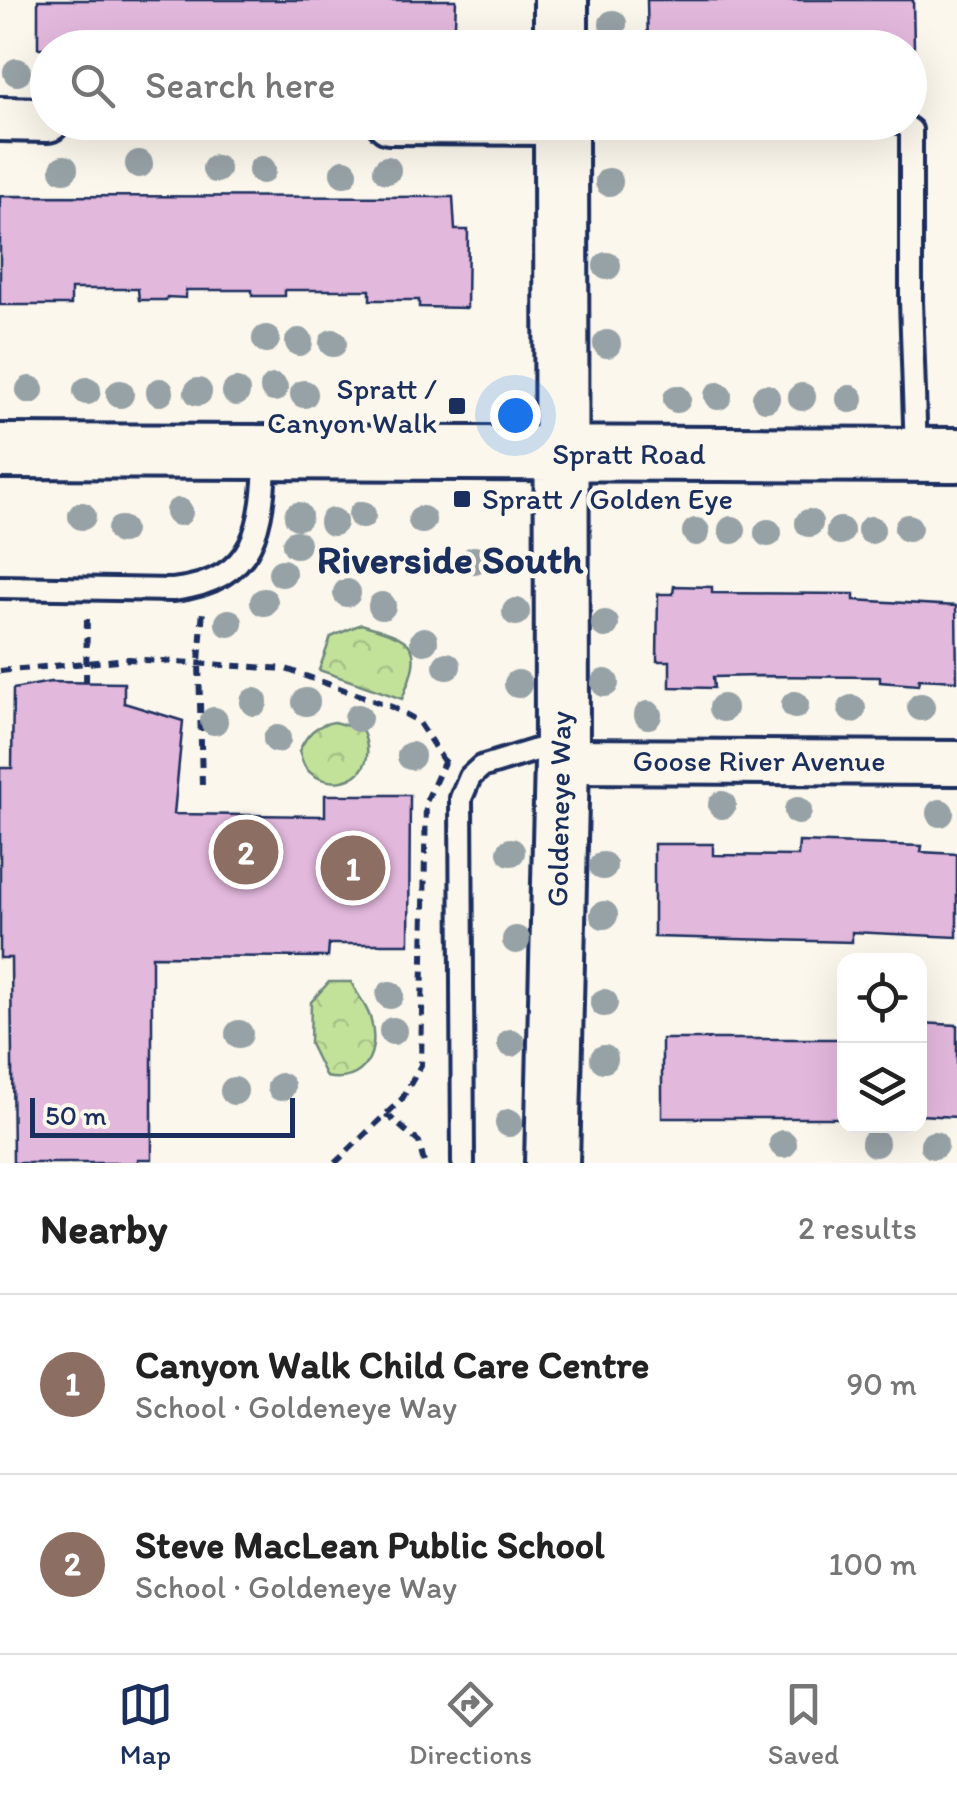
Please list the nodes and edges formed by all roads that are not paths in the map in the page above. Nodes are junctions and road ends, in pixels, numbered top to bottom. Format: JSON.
{"nodes":[{"id":1,"x":561,"y":0,"type":"edge"},
{"id":2,"x":561,"y":30,"type":"edge"},
{"id":3,"x":0,"y":119,"type":"edge"},
{"id":4,"x":30,"y":120,"type":"edge"},
{"id":5,"x":561,"y":140,"type":"edge"},
{"id":6,"x":911,"y":140,"type":"edge"},
{"id":7,"x":0,"y":452,"type":"edge"},
{"id":8,"x":266,"y":452,"type":"junction"},
{"id":9,"x":561,"y":454,"type":"junction"},
{"id":10,"x":936,"y":454,"type":"edge"},
{"id":11,"x":0,"y":588,"type":"edge"},
{"id":12,"x":561,"y":752,"type":"junction"},
{"id":13,"x":957,"y":762,"type":"edge"},
{"id":14,"x":463,"y":1163,"type":"edge"},
{"id":15,"x":552,"y":1163,"type":"edge"}],
"edges":[{"from":1,"to":2,"type":"street"},
{"from":3,"to":4,"type":"street"},
{"from":5,"to":9,"type":"street","name":"Goldeneye Way"},
{"from":6,"to":10,"type":"lane"},
{"from":7,"to":8,"type":"street","name":"Spratt Road"},
{"from":8,"to":9,"type":"street","name":"Spratt Road"},
{"from":8,"to":11,"type":"lane"},
{"from":9,"to":10,"type":"street","name":"Spratt Road"},
{"from":9,"to":12,"type":"street","name":"Goldeneye Way"},
{"from":12,"to":13,"type":"street","name":"Goose River Avenue"},
{"from":12,"to":14,"type":"lane"},
{"from":12,"to":15,"type":"street","name":"Goldeneye Way"}]}
